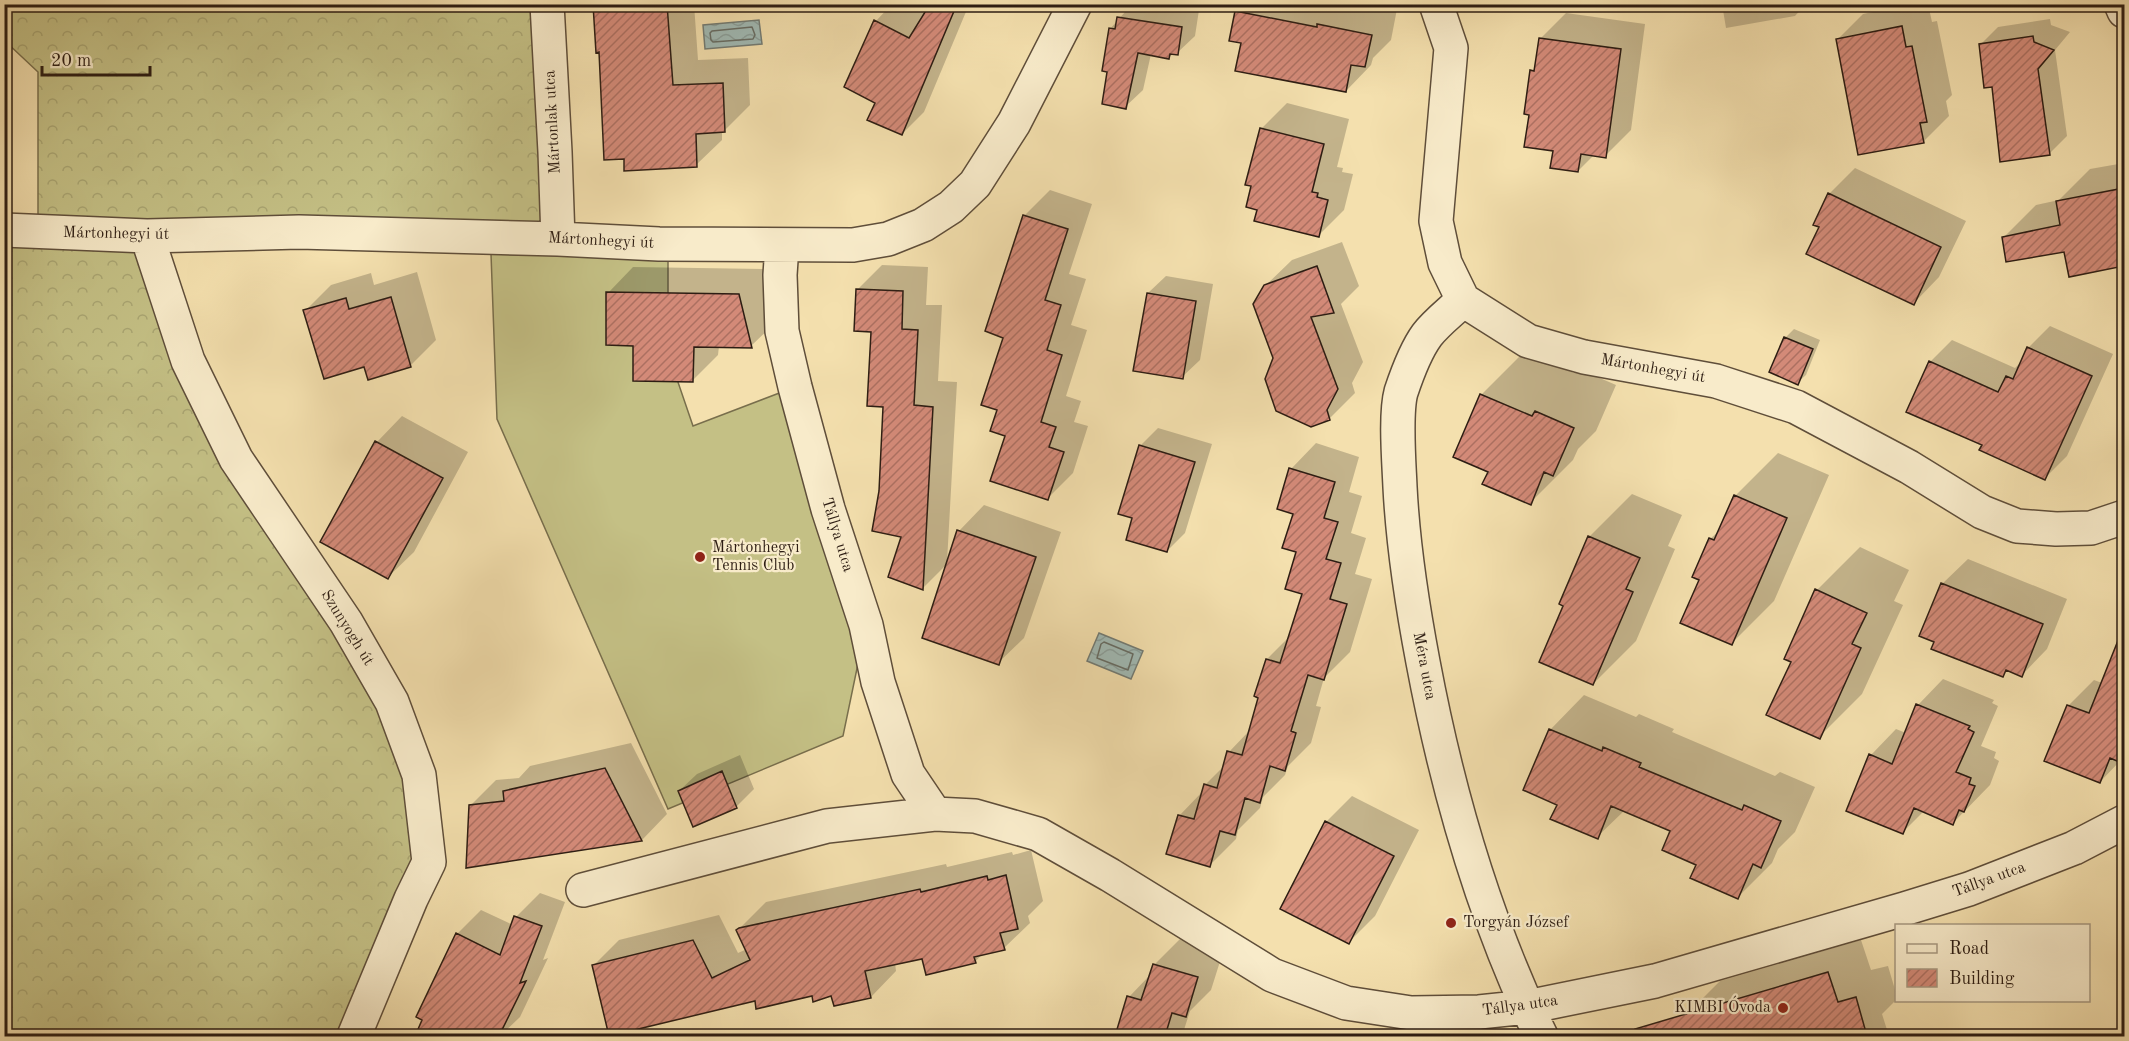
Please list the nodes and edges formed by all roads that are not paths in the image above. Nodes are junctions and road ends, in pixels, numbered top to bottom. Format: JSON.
{"nodes":[{"id":1,"x":547,"y":4,"type":"edge"},
{"id":2,"x":1075,"y":4,"type":"edge"},
{"id":3,"x":1436,"y":4,"type":"edge"},
{"id":4,"x":2121,"y":4,"type":"edge"},
{"id":5,"x":2124,"y":11,"type":"edge"},
{"id":6,"x":4,"y":230,"type":"edge"},
{"id":7,"x":147,"y":236,"type":"junction"},
{"id":8,"x":558,"y":239,"type":"junction"},
{"id":9,"x":782,"y":245,"type":"junction"},
{"id":10,"x":1463,"y":300,"type":"junction"},
{"id":11,"x":2124,"y":517,"type":"edge"},
{"id":12,"x":935,"y":814,"type":"junction"},
{"id":13,"x":2124,"y":822,"type":"edge"},
{"id":14,"x":583,"y":890,"type":"dead end"},
{"id":15,"x":1527,"y":1007,"type":"junction"},
{"id":16,"x":354,"y":1036,"type":"edge"},
{"id":17,"x":1541,"y":1036,"type":"edge"}],
"edges":[{"from":1,"to":8,"type":"street","name":"Mártonlak utca"},
{"from":2,"to":9,"type":"street","name":"Mártonhegyi út"},
{"from":3,"to":10,"type":"street"},
{"from":4,"to":5,"type":"street"},
{"from":6,"to":7,"type":"street","name":"Mártonhegyi út"},
{"from":7,"to":8,"type":"street","name":"Mártonhegyi út"},
{"from":7,"to":16,"type":"street","name":"Szunyogh út"},
{"from":8,"to":9,"type":"street","name":"Mártonhegyi út"},
{"from":9,"to":12,"type":"street","name":"Tállya utca"},
{"from":10,"to":11,"type":"street","name":"Mártonhegyi út"},
{"from":10,"to":15,"type":"street","name":"Méra utca"},
{"from":12,"to":14,"type":"street","name":"Tállya utca"},
{"from":12,"to":15,"type":"street","name":"Tállya utca"},
{"from":13,"to":15,"type":"street","name":"Tállya utca"},
{"from":15,"to":17,"type":"street","name":"Méra utca"}]}
